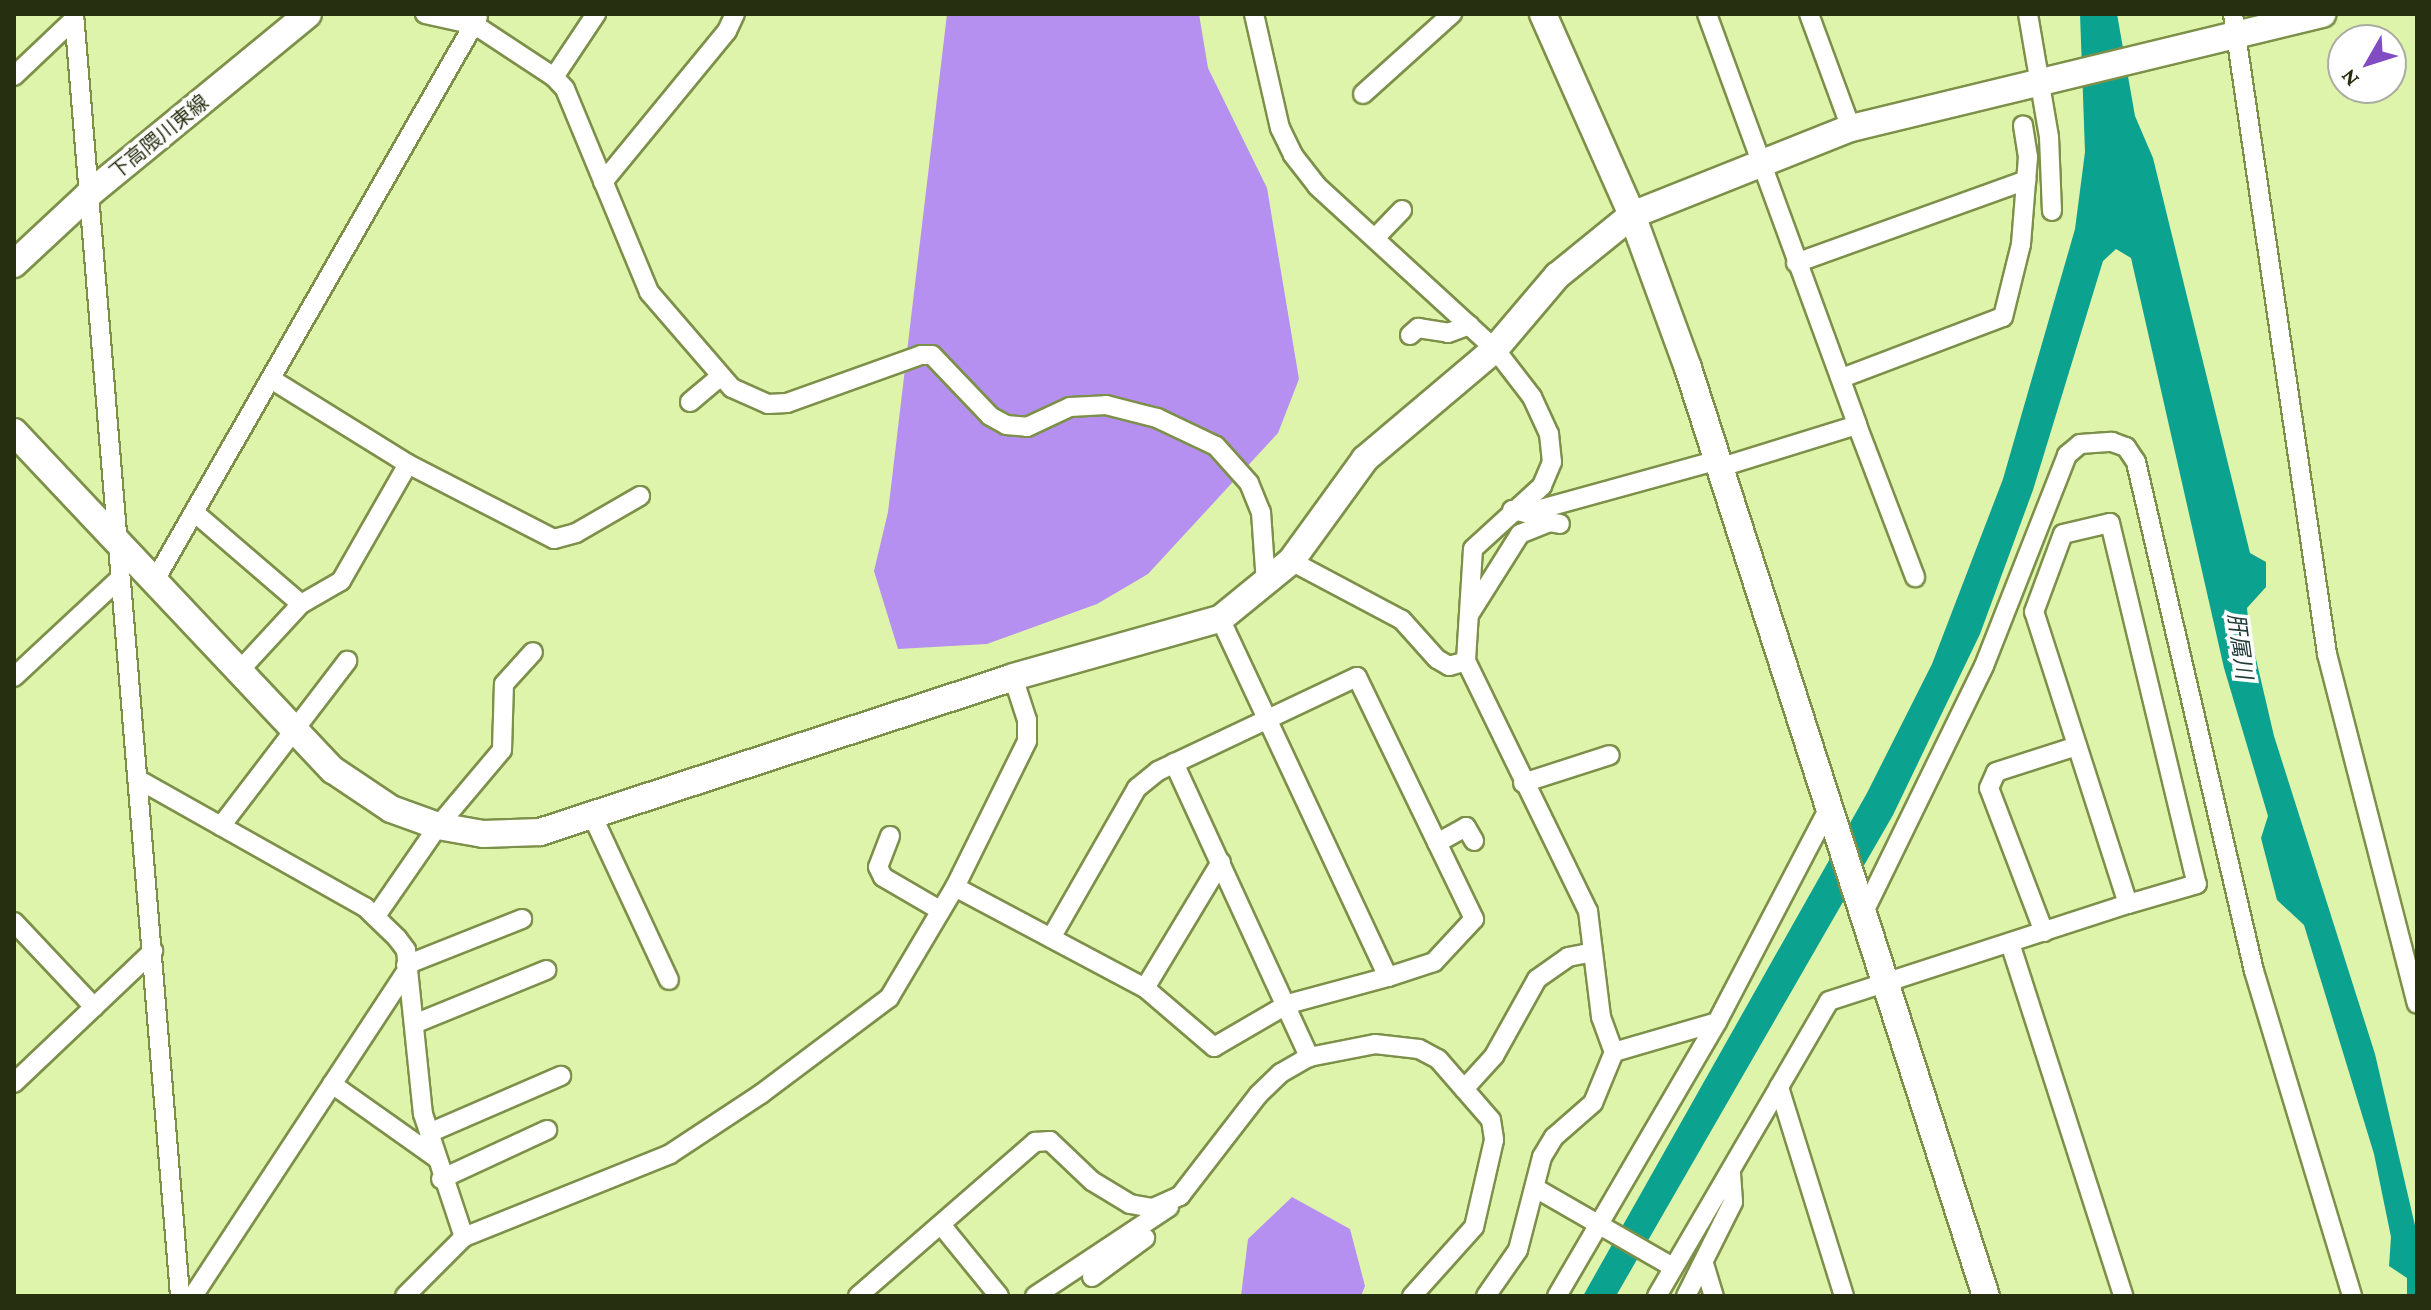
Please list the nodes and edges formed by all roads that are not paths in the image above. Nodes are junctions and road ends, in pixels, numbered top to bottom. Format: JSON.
{"nodes":[{"id":1,"x":308,"y":14,"type":"edge"},
{"id":2,"x":425,"y":14,"type":"edge"},
{"id":3,"x":596,"y":14,"type":"edge"},
{"id":4,"x":735,"y":14,"type":"edge"},
{"id":5,"x":1254,"y":14,"type":"edge"},
{"id":6,"x":1452,"y":14,"type":"edge"},
{"id":7,"x":1543,"y":14,"type":"edge"},
{"id":8,"x":1707,"y":14,"type":"edge"},
{"id":9,"x":1809,"y":14,"type":"edge"},
{"id":10,"x":2028,"y":14,"type":"edge"},
{"id":11,"x":2322,"y":14,"type":"edge"},
{"id":12,"x":74,"y":17,"type":"edge"},
{"id":13,"x":477,"y":19,"type":"edge"},
{"id":14,"x":2235,"y":25,"type":"edge"},
{"id":15,"x":14,"y":76,"type":"edge"},
{"id":16,"x":554,"y":77,"type":"junction"},
{"id":17,"x":2047,"y":83,"type":"junction"},
{"id":18,"x":1363,"y":94,"type":"dead end"},
{"id":19,"x":2023,"y":125,"type":"dead end"},
{"id":20,"x":1851,"y":128,"type":"junction"},
{"id":21,"x":1763,"y":162,"type":"junction"},
{"id":22,"x":2026,"y":180,"type":"junction"},
{"id":23,"x":603,"y":182,"type":"junction"},
{"id":24,"x":89,"y":194,"type":"junction"},
{"id":25,"x":1402,"y":210,"type":"dead end"},
{"id":26,"x":2052,"y":211,"type":"dead end"},
{"id":27,"x":1632,"y":215,"type":"junction"},
{"id":28,"x":1375,"y":238,"type":"junction"},
{"id":29,"x":1796,"y":263,"type":"junction"},
{"id":30,"x":14,"y":264,"type":"edge"},
{"id":31,"x":1470,"y":325,"type":"junction"},
{"id":32,"x":1410,"y":335,"type":"dead end"},
{"id":33,"x":1495,"y":349,"type":"junction"},
{"id":34,"x":720,"y":377,"type":"junction"},
{"id":35,"x":1842,"y":378,"type":"junction"},
{"id":36,"x":271,"y":379,"type":"junction"},
{"id":37,"x":690,"y":402,"type":"dead end"},
{"id":38,"x":1857,"y":425,"type":"junction"},
{"id":39,"x":14,"y":432,"type":"edge"},
{"id":40,"x":1720,"y":463,"type":"junction"},
{"id":41,"x":408,"y":464,"type":"junction"},
{"id":42,"x":640,"y":496,"type":"dead end"},
{"id":43,"x":1512,"y":510,"type":"junction"},
{"id":44,"x":194,"y":512,"type":"junction"},
{"id":45,"x":1560,"y":524,"type":"dead end"},
{"id":46,"x":115,"y":537,"type":"junction"},
{"id":47,"x":1291,"y":561,"type":"junction"},
{"id":48,"x":1915,"y":577,"type":"dead end"},
{"id":49,"x":120,"y":578,"type":"junction"},
{"id":50,"x":155,"y":580,"type":"junction"},
{"id":51,"x":1266,"y":583,"type":"junction"},
{"id":52,"x":301,"y":604,"type":"junction"},
{"id":53,"x":1468,"y":618,"type":"junction"},
{"id":54,"x":1220,"y":619,"type":"junction"},
{"id":55,"x":533,"y":652,"type":"dead end"},
{"id":56,"x":347,"y":661,"type":"dead end"},
{"id":57,"x":1466,"y":661,"type":"junction"},
{"id":58,"x":240,"y":670,"type":"junction"},
{"id":59,"x":14,"y":677,"type":"edge"},
{"id":60,"x":1013,"y":677,"type":"junction"},
{"id":61,"x":1267,"y":720,"type":"junction"},
{"id":62,"x":295,"y":730,"type":"junction"},
{"id":63,"x":2077,"y":746,"type":"junction"},
{"id":64,"x":1610,"y":755,"type":"dead end"},
{"id":65,"x":1174,"y":763,"type":"junction"},
{"id":66,"x":141,"y":781,"type":"junction"},
{"id":67,"x":1523,"y":783,"type":"junction"},
{"id":68,"x":1830,"y":806,"type":"junction"},
{"id":69,"x":592,"y":815,"type":"junction"},
{"id":70,"x":221,"y":826,"type":"junction"},
{"id":71,"x":438,"y":826,"type":"junction"},
{"id":72,"x":890,"y":836,"type":"dead end"},
{"id":73,"x":1474,"y":841,"type":"dead end"},
{"id":74,"x":1437,"y":843,"type":"junction"},
{"id":75,"x":1221,"y":862,"type":"junction"},
{"id":76,"x":955,"y":887,"type":"junction"},
{"id":77,"x":2128,"y":904,"type":"junction"},
{"id":78,"x":938,"y":909,"type":"junction"},
{"id":79,"x":1861,"y":909,"type":"junction"},
{"id":80,"x":376,"y":916,"type":"junction"},
{"id":81,"x":522,"y":919,"type":"dead end"},
{"id":82,"x":14,"y":922,"type":"edge"},
{"id":83,"x":2044,"y":932,"type":"junction"},
{"id":84,"x":1051,"y":938,"type":"junction"},
{"id":85,"x":2010,"y":943,"type":"junction"},
{"id":86,"x":153,"y":951,"type":"junction"},
{"id":87,"x":1593,"y":952,"type":"junction"},
{"id":88,"x":406,"y":968,"type":"junction"},
{"id":89,"x":546,"y":970,"type":"dead end"},
{"id":90,"x":1388,"y":977,"type":"junction"},
{"id":91,"x":669,"y":980,"type":"dead end"},
{"id":92,"x":1887,"y":983,"type":"junction"},
{"id":93,"x":1145,"y":988,"type":"junction"},
{"id":94,"x":1288,"y":1004,"type":"junction"},
{"id":95,"x":2417,"y":1004,"type":"edge"},
{"id":96,"x":94,"y":1007,"type":"junction"},
{"id":97,"x":1717,"y":1022,"type":"junction"},
{"id":98,"x":414,"y":1024,"type":"junction"},
{"id":99,"x":1614,"y":1052,"type":"junction"},
{"id":100,"x":1309,"y":1057,"type":"junction"},
{"id":101,"x":561,"y":1076,"type":"dead end"},
{"id":102,"x":14,"y":1083,"type":"edge"},
{"id":103,"x":332,"y":1084,"type":"junction"},
{"id":104,"x":1779,"y":1087,"type":"junction"},
{"id":105,"x":1464,"y":1089,"type":"junction"},
{"id":106,"x":547,"y":1130,"type":"dead end"},
{"id":107,"x":429,"y":1133,"type":"junction"},
{"id":108,"x":435,"y":1157,"type":"junction"},
{"id":109,"x":1731,"y":1172,"type":"junction"},
{"id":110,"x":441,"y":1179,"type":"junction"},
{"id":111,"x":1537,"y":1189,"type":"junction"},
{"id":112,"x":1180,"y":1196,"type":"junction"},
{"id":113,"x":1162,"y":1215,"type":"junction"},
{"id":114,"x":942,"y":1226,"type":"junction"},
{"id":115,"x":1602,"y":1226,"type":"junction"},
{"id":116,"x":464,"y":1237,"type":"junction"},
{"id":117,"x":1663,"y":1262,"type":"junction"},
{"id":118,"x":1704,"y":1264,"type":"junction"},
{"id":119,"x":1092,"y":1277,"type":"dead end"},
{"id":120,"x":180,"y":1296,"type":"edge"},
{"id":121,"x":193,"y":1296,"type":"edge"},
{"id":122,"x":405,"y":1296,"type":"edge"},
{"id":123,"x":858,"y":1296,"type":"edge"},
{"id":124,"x":999,"y":1296,"type":"edge"},
{"id":125,"x":1035,"y":1296,"type":"edge"},
{"id":126,"x":1412,"y":1296,"type":"edge"},
{"id":127,"x":1486,"y":1296,"type":"edge"},
{"id":128,"x":1557,"y":1296,"type":"edge"},
{"id":129,"x":1657,"y":1296,"type":"edge"},
{"id":130,"x":1686,"y":1296,"type":"edge"},
{"id":131,"x":1714,"y":1296,"type":"edge"},
{"id":132,"x":1844,"y":1296,"type":"edge"},
{"id":133,"x":1986,"y":1296,"type":"edge"},
{"id":134,"x":2123,"y":1296,"type":"edge"},
{"id":135,"x":2352,"y":1296,"type":"edge"}],
"edges":[{"from":1,"to":24,"type":"street","name":"下高隈川東線"},
{"from":2,"to":13,"type":"street"},
{"from":3,"to":16,"type":"street"},
{"from":4,"to":23,"type":"street"},
{"from":5,"to":28,"type":"street"},
{"from":6,"to":18,"type":"street"},
{"from":7,"to":27,"type":"street"},
{"from":8,"to":21,"type":"street"},
{"from":9,"to":20,"type":"street"},
{"from":10,"to":17,"type":"street"},
{"from":11,"to":14,"type":"street"},
{"from":12,"to":15,"type":"street"},
{"from":12,"to":24,"type":"street"},
{"from":13,"to":16,"type":"street"},
{"from":13,"to":36,"type":"street"},
{"from":14,"to":17,"type":"street"},
{"from":14,"to":95,"type":"street"},
{"from":16,"to":23,"type":"street"},
{"from":17,"to":20,"type":"street"},
{"from":17,"to":26,"type":"street"},
{"from":19,"to":22,"type":"street"},
{"from":20,"to":21,"type":"street"},
{"from":21,"to":27,"type":"street"},
{"from":21,"to":29,"type":"street"},
{"from":22,"to":29,"type":"street"},
{"from":22,"to":35,"type":"street"},
{"from":23,"to":34,"type":"street"},
{"from":24,"to":30,"type":"street","name":"下高隈川東線"},
{"from":24,"to":46,"type":"street"},
{"from":25,"to":28,"type":"street"},
{"from":27,"to":33,"type":"street"},
{"from":27,"to":40,"type":"street"},
{"from":28,"to":31,"type":"street"},
{"from":29,"to":35,"type":"street"},
{"from":31,"to":32,"type":"street"},
{"from":31,"to":33,"type":"street"},
{"from":33,"to":43,"type":"street"},
{"from":33,"to":47,"type":"street"},
{"from":34,"to":37,"type":"street"},
{"from":34,"to":51,"type":"street"},
{"from":35,"to":38,"type":"street"},
{"from":36,"to":41,"type":"street"},
{"from":36,"to":44,"type":"street"},
{"from":38,"to":40,"type":"street"},
{"from":38,"to":48,"type":"street"},
{"from":39,"to":46,"type":"street"},
{"from":40,"to":43,"type":"street"},
{"from":40,"to":68,"type":"street"},
{"from":41,"to":42,"type":"street"},
{"from":41,"to":52,"type":"street"},
{"from":43,"to":53,"type":"street"},
{"from":44,"to":50,"type":"street"},
{"from":44,"to":52,"type":"street"},
{"from":45,"to":53,"type":"street"},
{"from":46,"to":49,"type":"street"},
{"from":46,"to":50,"type":"street"},
{"from":47,"to":51,"type":"street"},
{"from":47,"to":57,"type":"street"},
{"from":49,"to":59,"type":"street"},
{"from":49,"to":66,"type":"street"},
{"from":50,"to":58,"type":"street"},
{"from":51,"to":54,"type":"street"},
{"from":52,"to":58,"type":"street"},
{"from":53,"to":57,"type":"street"},
{"from":54,"to":60,"type":"street"},
{"from":54,"to":61,"type":"street"},
{"from":55,"to":71,"type":"street"},
{"from":56,"to":62,"type":"street"},
{"from":57,"to":67,"type":"street"},
{"from":58,"to":62,"type":"street"},
{"from":60,"to":69,"type":"street"},
{"from":60,"to":76,"type":"street"},
{"from":61,"to":65,"type":"street"},
{"from":61,"to":74,"type":"street"},
{"from":61,"to":90,"type":"street"},
{"from":62,"to":70,"type":"street"},
{"from":62,"to":71,"type":"street"},
{"from":63,"to":77,"type":"street"},
{"from":63,"to":77,"type":"street"},
{"from":63,"to":83,"type":"street"},
{"from":64,"to":67,"type":"street"},
{"from":65,"to":75,"type":"street"},
{"from":65,"to":84,"type":"street"},
{"from":66,"to":70,"type":"street"},
{"from":66,"to":86,"type":"street"},
{"from":67,"to":87,"type":"street"},
{"from":68,"to":79,"type":"street"},
{"from":68,"to":97,"type":"street"},
{"from":69,"to":71,"type":"street"},
{"from":69,"to":91,"type":"street"},
{"from":70,"to":80,"type":"street"},
{"from":71,"to":80,"type":"street"},
{"from":72,"to":78,"type":"street"},
{"from":73,"to":74,"type":"street"},
{"from":74,"to":90,"type":"street"},
{"from":75,"to":93,"type":"street"},
{"from":75,"to":94,"type":"street"},
{"from":76,"to":78,"type":"street"},
{"from":76,"to":84,"type":"street"},
{"from":77,"to":83,"type":"street"},
{"from":78,"to":116,"type":"street"},
{"from":79,"to":92,"type":"street"},
{"from":79,"to":135,"type":"street"},
{"from":80,"to":88,"type":"street"},
{"from":81,"to":88,"type":"street"},
{"from":82,"to":96,"type":"street"},
{"from":83,"to":85,"type":"street"},
{"from":84,"to":93,"type":"street"},
{"from":85,"to":92,"type":"street"},
{"from":85,"to":134,"type":"street"},
{"from":86,"to":96,"type":"street"},
{"from":86,"to":120,"type":"street"},
{"from":87,"to":99,"type":"street"},
{"from":87,"to":105,"type":"street"},
{"from":88,"to":98,"type":"street"},
{"from":88,"to":103,"type":"street"},
{"from":89,"to":98,"type":"street"},
{"from":90,"to":94,"type":"street"},
{"from":92,"to":104,"type":"street"},
{"from":92,"to":133,"type":"street"},
{"from":93,"to":94,"type":"street"},
{"from":94,"to":100,"type":"street"},
{"from":96,"to":102,"type":"street"},
{"from":97,"to":99,"type":"street"},
{"from":97,"to":115,"type":"street"},
{"from":98,"to":107,"type":"street"},
{"from":99,"to":111,"type":"street"},
{"from":100,"to":105,"type":"street"},
{"from":100,"to":112,"type":"street"},
{"from":101,"to":107,"type":"street"},
{"from":103,"to":108,"type":"street"},
{"from":103,"to":121,"type":"street"},
{"from":104,"to":109,"type":"street"},
{"from":104,"to":132,"type":"street"},
{"from":105,"to":126,"type":"street"},
{"from":106,"to":110,"type":"street"},
{"from":107,"to":108,"type":"street"},
{"from":108,"to":110,"type":"street"},
{"from":109,"to":117,"type":"street"},
{"from":109,"to":118,"type":"street"},
{"from":110,"to":116,"type":"street"},
{"from":111,"to":115,"type":"street"},
{"from":111,"to":127,"type":"street"},
{"from":112,"to":113,"type":"street"},
{"from":112,"to":114,"type":"street"},
{"from":113,"to":119,"type":"street"},
{"from":113,"to":125,"type":"street"},
{"from":114,"to":123,"type":"street"},
{"from":114,"to":124,"type":"street"},
{"from":115,"to":117,"type":"street"},
{"from":115,"to":128,"type":"street"},
{"from":116,"to":122,"type":"street"},
{"from":117,"to":129,"type":"street"},
{"from":118,"to":130,"type":"street"},
{"from":118,"to":131,"type":"street"}]}
